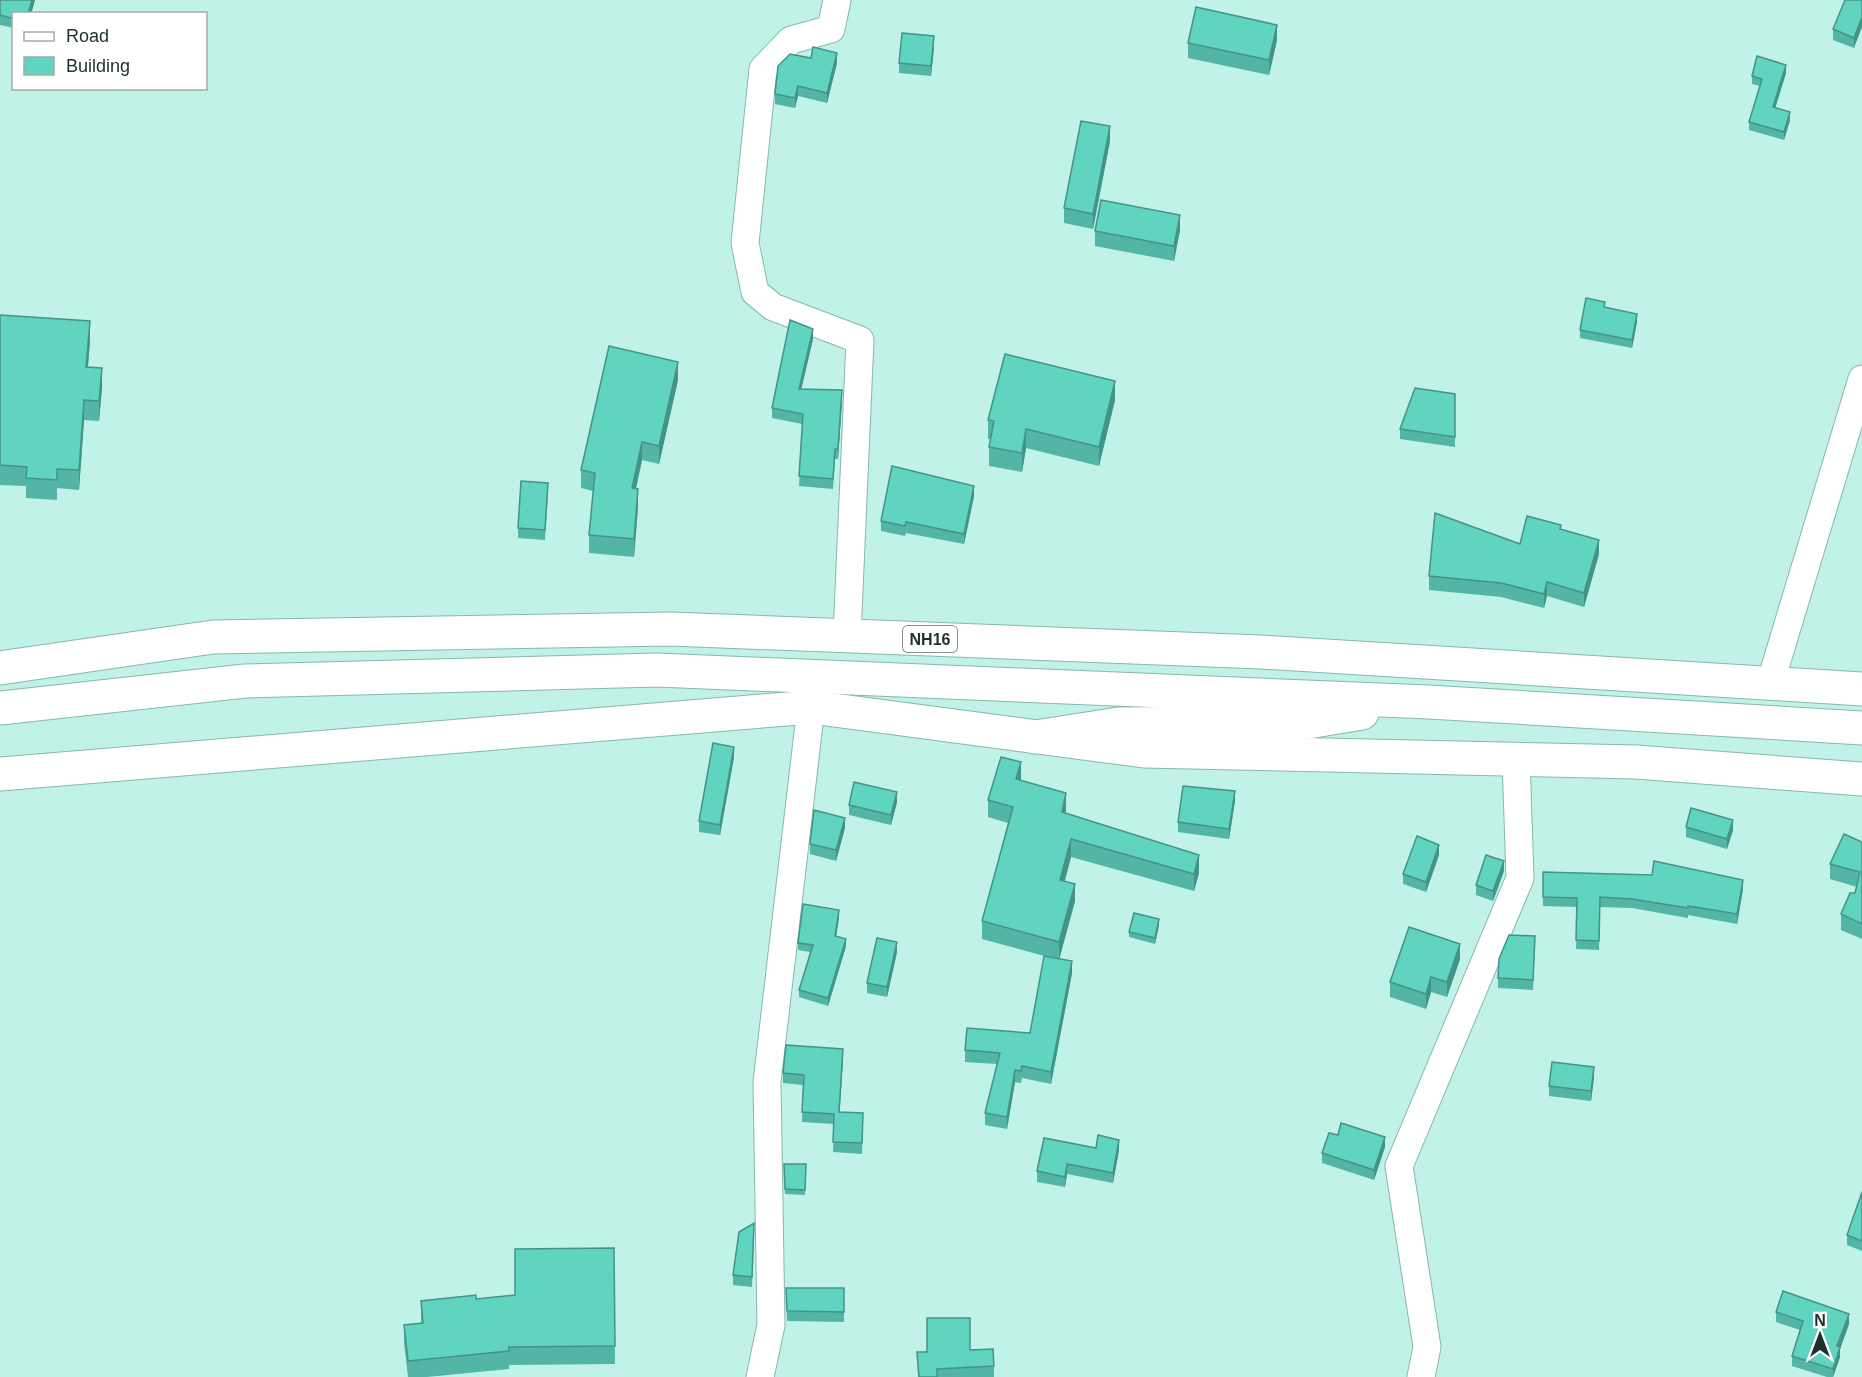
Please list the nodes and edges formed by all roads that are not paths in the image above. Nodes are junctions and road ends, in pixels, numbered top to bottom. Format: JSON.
{"nodes":[{"id":1,"x":837,"y":0,"type":"edge"},
{"id":2,"x":1862,"y":379,"type":"edge"},
{"id":3,"x":847,"y":636,"type":"junction"},
{"id":4,"x":0,"y":668,"type":"edge"},
{"id":5,"x":1770,"y":684,"type":"junction"},
{"id":6,"x":1862,"y":689,"type":"edge"},
{"id":7,"x":1429,"y":702,"type":"junction"},
{"id":8,"x":811,"y":707,"type":"junction"},
{"id":9,"x":0,"y":708,"type":"edge"},
{"id":10,"x":1862,"y":728,"type":"edge"},
{"id":11,"x":1035,"y":736,"type":"junction"},
{"id":12,"x":1516,"y":758,"type":"junction"},
{"id":13,"x":0,"y":774,"type":"edge"},
{"id":14,"x":1862,"y":779,"type":"edge"},
{"id":15,"x":760,"y":1377,"type":"edge"},
{"id":16,"x":1421,"y":1377,"type":"edge"}],
"edges":[{"from":1,"to":3,"type":"street"},
{"from":2,"to":5,"type":"street"},
{"from":3,"to":4,"type":"main road","number":"NH16"},
{"from":3,"to":5,"type":"main road","number":"NH16"},
{"from":5,"to":6,"type":"main road","number":"NH16"},
{"from":7,"to":9,"type":"main road"},
{"from":7,"to":10,"type":"main road"},
{"from":7,"to":11,"type":"main road"},
{"from":8,"to":11,"type":"main road"},
{"from":8,"to":13,"type":"main road"},
{"from":8,"to":15,"type":"street"},
{"from":11,"to":12,"type":"main road"},
{"from":12,"to":14,"type":"main road"},
{"from":12,"to":16,"type":"street"}]}
